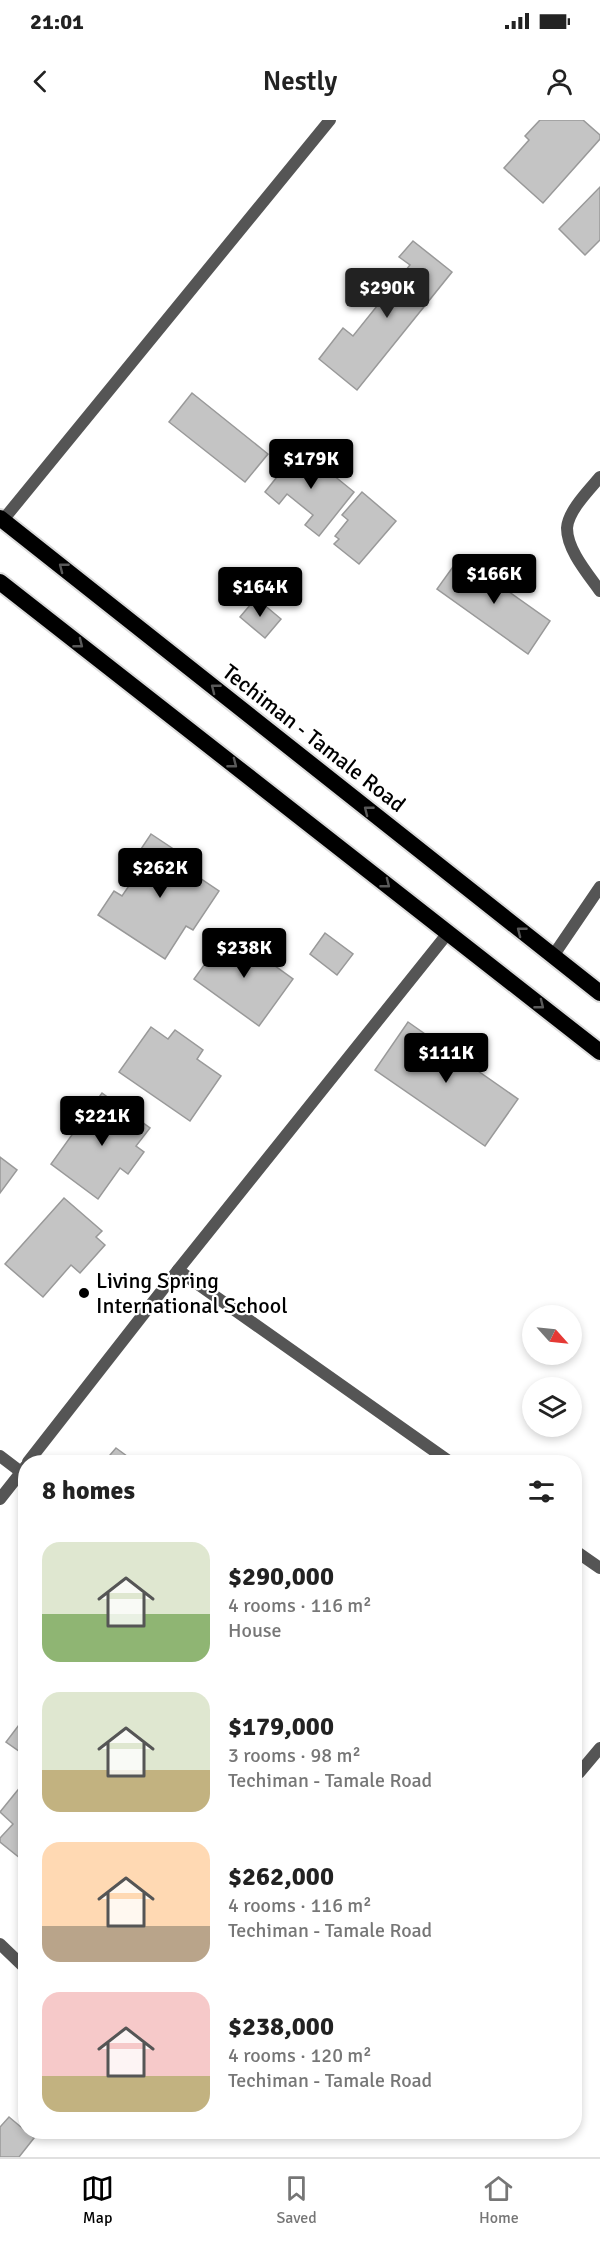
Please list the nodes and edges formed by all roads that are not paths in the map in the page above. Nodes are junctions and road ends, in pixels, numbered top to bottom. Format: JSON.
{"nodes":[{"id":1,"x":330,"y":120,"type":"edge"},
{"id":2,"x":600,"y":477,"type":"edge"},
{"id":3,"x":1,"y":519,"type":"edge"},
{"id":4,"x":0,"y":582,"type":"edge"},
{"id":5,"x":600,"y":591,"type":"edge"},
{"id":6,"x":600,"y":887,"type":"edge"},
{"id":7,"x":448,"y":933,"type":"junction"},
{"id":8,"x":553,"y":956,"type":"junction"},
{"id":9,"x":600,"y":993,"type":"edge"},
{"id":10,"x":600,"y":1052,"type":"edge"},
{"id":11,"x":178,"y":1270,"type":"junction"},
{"id":12,"x":34,"y":1455,"type":"edge"},
{"id":13,"x":440,"y":1455,"type":"edge"},
{"id":14,"x":0,"y":1456,"type":"edge"},
{"id":15,"x":18,"y":1464,"type":"edge"},
{"id":16,"x":18,"y":1476,"type":"edge"},
{"id":17,"x":0,"y":1499,"type":"edge"},
{"id":18,"x":582,"y":1556,"type":"edge"},
{"id":19,"x":600,"y":1568,"type":"edge"},
{"id":20,"x":600,"y":1748,"type":"edge"},
{"id":21,"x":582,"y":1769,"type":"edge"},
{"id":22,"x":0,"y":1944,"type":"edge"},
{"id":23,"x":18,"y":1961,"type":"edge"}],
"edges":[{"from":1,"to":3,"type":"street"},
{"from":2,"to":5,"type":"street"},
{"from":8,"to":3,"type":"highway","name":"Techiman - Tamale Road","one_way":true},
{"from":4,"to":7,"type":"highway","one_way":true},
{"from":6,"to":8,"type":"street"},
{"from":7,"to":10,"type":"highway","one_way":true},
{"from":7,"to":11,"type":"street"},
{"from":8,"to":9,"type":"highway","name":"Techiman - Tamale Road"},
{"from":11,"to":12,"type":"street"},
{"from":11,"to":13,"type":"street"},
{"from":14,"to":15,"type":"street"},
{"from":16,"to":17,"type":"street"},
{"from":18,"to":19,"type":"street"},
{"from":20,"to":21,"type":"street"},
{"from":22,"to":23,"type":"street"}]}
